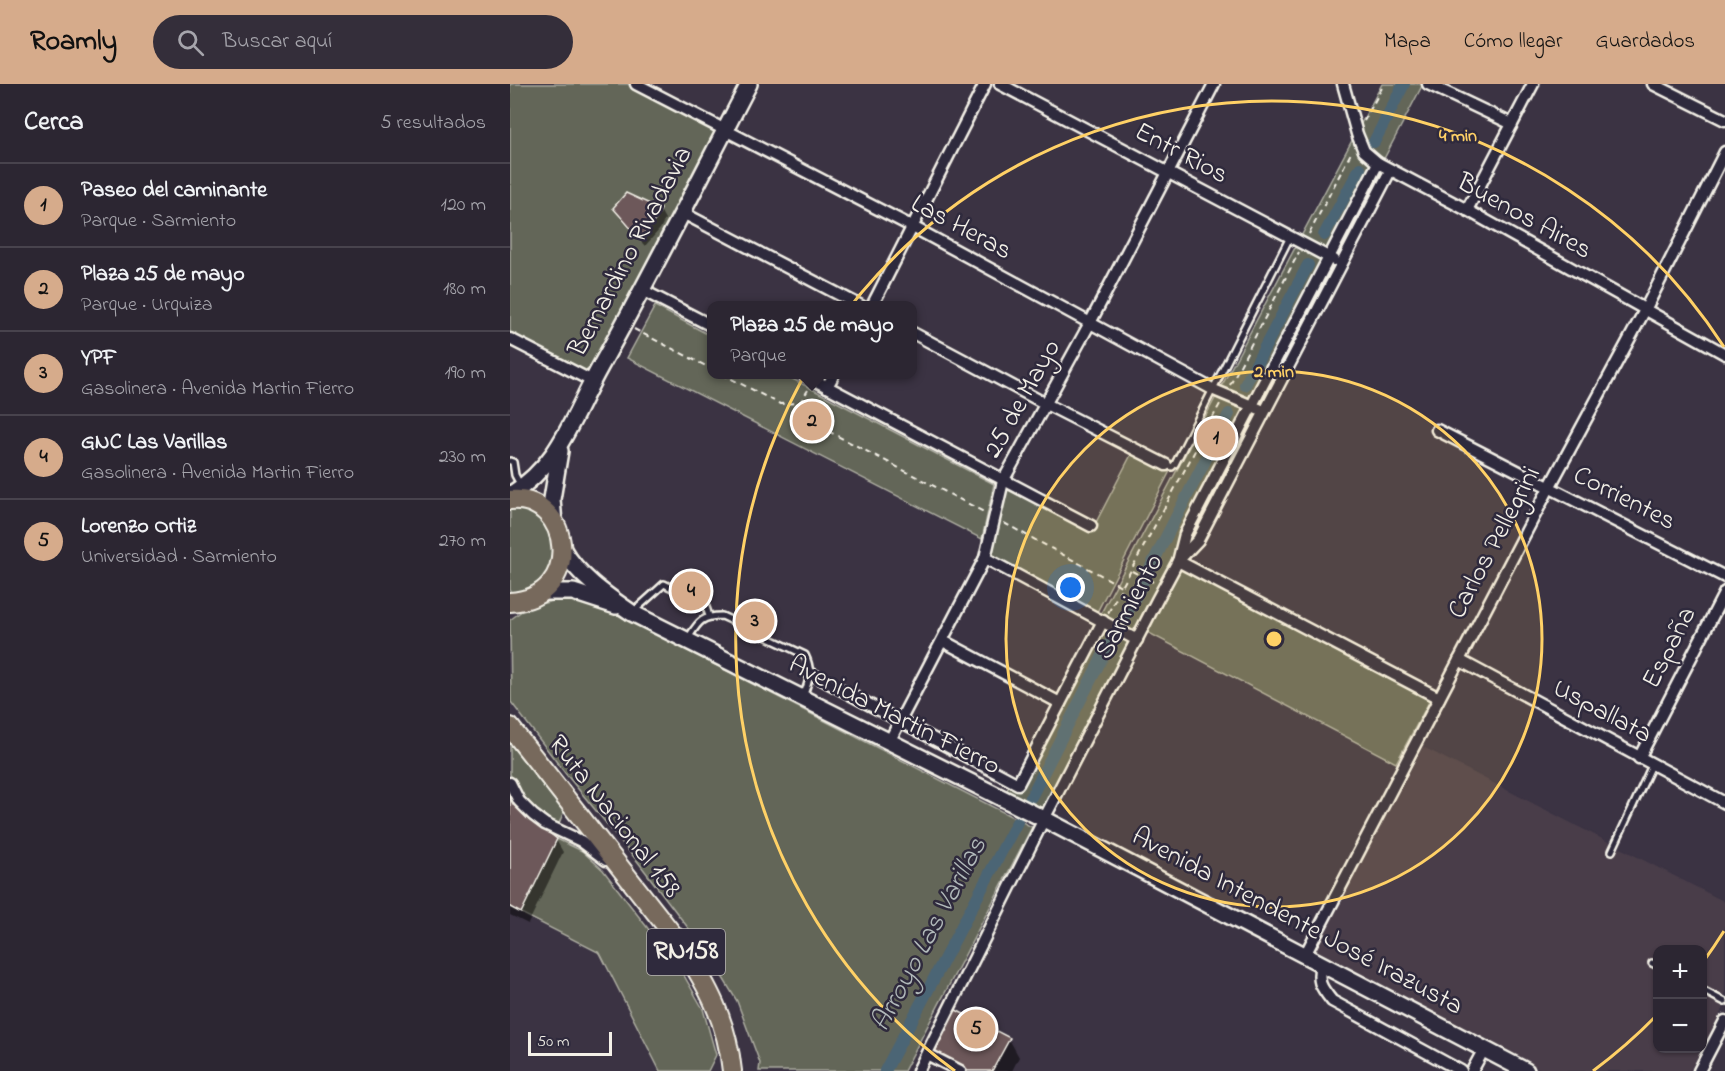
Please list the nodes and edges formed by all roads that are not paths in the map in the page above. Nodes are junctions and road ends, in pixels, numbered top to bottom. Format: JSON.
{"nodes":[{"id":1,"x":636,"y":84,"type":"edge"},
{"id":2,"x":749,"y":84,"type":"edge"},
{"id":3,"x":985,"y":84,"type":"edge"},
{"id":4,"x":1000,"y":84,"type":"edge"},
{"id":5,"x":1214,"y":84,"type":"edge"},
{"id":6,"x":1343,"y":84,"type":"edge"},
{"id":7,"x":1428,"y":84,"type":"edge"},
{"id":8,"x":1533,"y":84,"type":"edge"},
{"id":9,"x":1653,"y":84,"type":"edge"},
{"id":10,"x":1725,"y":120,"type":"edge"},
{"id":11,"x":1512,"y":124,"type":"junction"},
{"id":12,"x":725,"y":130,"type":"junction"},
{"id":13,"x":1725,"y":152,"type":"edge"},
{"id":14,"x":1371,"y":158,"type":"junction"},
{"id":15,"x":1390,"y":171,"type":"junction"},
{"id":16,"x":1169,"y":174,"type":"junction"},
{"id":17,"x":1467,"y":210,"type":"junction"},
{"id":18,"x":683,"y":213,"type":"junction"},
{"id":19,"x":911,"y":226,"type":"junction"},
{"id":20,"x":1290,"y":237,"type":"junction"},
{"id":21,"x":1329,"y":257,"type":"junction"},
{"id":22,"x":1341,"y":263,"type":"junction"},
{"id":23,"x":642,"y":290,"type":"junction"},
{"id":24,"x":851,"y":301,"type":"edge"},
{"id":25,"x":874,"y":301,"type":"edge"},
{"id":26,"x":1645,"y":310,"type":"junction"},
{"id":27,"x":1090,"y":323,"type":"junction"},
{"id":28,"x":707,"y":324,"type":"edge"},
{"id":29,"x":917,"y":336,"type":"edge"},
{"id":30,"x":510,"y":339,"type":"edge"},
{"id":31,"x":1725,"y":354,"type":"edge"},
{"id":32,"x":812,"y":379,"type":"edge"},
{"id":33,"x":832,"y":379,"type":"edge"},
{"id":34,"x":592,"y":381,"type":"junction"},
{"id":35,"x":827,"y":387,"type":"junction"},
{"id":36,"x":1214,"y":390,"type":"junction"},
{"id":37,"x":1046,"y":404,"type":"junction"},
{"id":38,"x":1252,"y":405,"type":"junction"},
{"id":39,"x":1264,"y":411,"type":"junction"},
{"id":40,"x":1437,"y":430,"type":"dead end"},
{"id":41,"x":561,"y":445,"type":"junction"},
{"id":42,"x":510,"y":461,"type":"edge"},
{"id":43,"x":1166,"y":465,"type":"joint"},
{"id":44,"x":1004,"y":481,"type":"junction"},
{"id":45,"x":1550,"y":486,"type":"junction"},
{"id":46,"x":513,"y":487,"type":"edge"},
{"id":47,"x":554,"y":524,"type":"junction"},
{"id":48,"x":1091,"y":526,"type":"dead end"},
{"id":49,"x":562,"y":548,"type":"junction"},
{"id":50,"x":985,"y":558,"type":"junction"},
{"id":51,"x":1178,"y":561,"type":"junction"},
{"id":52,"x":1725,"y":577,"type":"edge"},
{"id":53,"x":542,"y":592,"type":"junction"},
{"id":54,"x":1725,"y":592,"type":"edge"},
{"id":55,"x":510,"y":602,"type":"edge"},
{"id":56,"x":628,"y":610,"type":"junction"},
{"id":57,"x":709,"y":616,"type":"junction"},
{"id":58,"x":1103,"y":621,"type":"junction"},
{"id":59,"x":687,"y":640,"type":"junction"},
{"id":60,"x":1137,"y":640,"type":"junction"},
{"id":61,"x":943,"y":641,"type":"junction"},
{"id":62,"x":1459,"y":660,"type":"junction"},
{"id":63,"x":810,"y":673,"type":"junction"},
{"id":64,"x":802,"y":698,"type":"junction"},
{"id":65,"x":1439,"y":698,"type":"junction"},
{"id":66,"x":1060,"y":703,"type":"junction"},
{"id":67,"x":900,"y":721,"type":"junction"},
{"id":68,"x":510,"y":727,"type":"edge"},
{"id":69,"x":889,"y":742,"type":"junction"},
{"id":70,"x":1639,"y":758,"type":"junction"},
{"id":71,"x":1652,"y":765,"type":"junction"},
{"id":72,"x":510,"y":783,"type":"edge"},
{"id":73,"x":1725,"y":803,"type":"edge"},
{"id":74,"x":580,"y":818,"type":"junction"},
{"id":75,"x":1044,"y":819,"type":"junction"},
{"id":76,"x":565,"y":833,"type":"junction"},
{"id":77,"x":1612,"y":851,"type":"dead end"},
{"id":78,"x":624,"y":874,"type":"junction"},
{"id":79,"x":1305,"y":955,"type":"junction"},
{"id":80,"x":1321,"y":963,"type":"junction"},
{"id":81,"x":1707,"y":993,"type":"edge"},
{"id":82,"x":1725,"y":1002,"type":"edge"},
{"id":83,"x":1725,"y":1021,"type":"edge"},
{"id":84,"x":1484,"y":1049,"type":"junction"},
{"id":85,"x":927,"y":1054,"type":"junction"},
{"id":86,"x":732,"y":1071,"type":"edge"},
{"id":87,"x":918,"y":1071,"type":"edge"},
{"id":88,"x":960,"y":1071,"type":"edge"},
{"id":89,"x":1461,"y":1071,"type":"edge"},
{"id":90,"x":1473,"y":1071,"type":"edge"},
{"id":91,"x":1526,"y":1071,"type":"edge"},
{"id":92,"x":1699,"y":1071,"type":"edge"}],
"edges":[{"from":1,"to":12,"type":"street","name":"Las Heras"},
{"from":2,"to":12,"type":"main road","name":"Bernardino Rivadavia"},
{"from":3,"to":19,"type":"street"},
{"from":4,"to":16,"type":"street","name":"Entr Rios"},
{"from":5,"to":16,"type":"street","name":"25 de Mayo"},
{"from":6,"to":14,"type":"street"},
{"from":7,"to":11,"type":"street"},
{"from":8,"to":11,"type":"street"},
{"from":9,"to":10,"type":"street"},
{"from":11,"to":17,"type":"street"},
{"from":12,"to":18,"type":"main road","name":"Bernardino Rivadavia"},
{"from":12,"to":19,"type":"street","name":"Las Heras"},
{"from":13,"to":26,"type":"street","name":"Carlos Pellegrini"},
{"from":14,"to":15,"type":"street","name":"Buenos Aires"},
{"from":14,"to":21,"type":"street"},
{"from":15,"to":17,"type":"street","name":"Buenos Aires"},
{"from":15,"to":22,"type":"street","name":"Sarmiento"},
{"from":16,"to":20,"type":"street","name":"Entr Rios"},
{"from":16,"to":27,"type":"street","name":"25 de Mayo"},
{"from":17,"to":26,"type":"street","name":"Buenos Aires"},
{"from":18,"to":23,"type":"main road","name":"Bernardino Rivadavia"},
{"from":18,"to":24,"type":"street"},
{"from":19,"to":25,"type":"street"},
{"from":19,"to":27,"type":"street","name":"Las Heras"},
{"from":20,"to":21,"type":"street","name":"Entr Rios"},
{"from":20,"to":36,"type":"lane"},
{"from":21,"to":22,"type":"street","name":"Entr Rios"},
{"from":21,"to":38,"type":"street"},
{"from":22,"to":39,"type":"street","name":"Sarmiento"},
{"from":23,"to":28,"type":"street"},
{"from":23,"to":34,"type":"main road","name":"Bernardino Rivadavia"},
{"from":26,"to":31,"type":"street","name":"Buenos Aires"},
{"from":26,"to":45,"type":"street","name":"Carlos Pellegrini"},
{"from":27,"to":36,"type":"street","name":"Las Heras"},
{"from":27,"to":37,"type":"street","name":"25 de Mayo"},
{"from":29,"to":37,"type":"street"},
{"from":30,"to":34,"type":"street"},
{"from":32,"to":35,"type":"street"},
{"from":33,"to":35,"type":"street"},
{"from":34,"to":41,"type":"main road","name":"Bernardino Rivadavia"},
{"from":35,"to":44,"type":"street"},
{"from":36,"to":38,"type":"street","name":"Las Heras"},
{"from":36,"to":43,"type":"lane"},
{"from":37,"to":43,"type":"street"},
{"from":37,"to":44,"type":"street","name":"25 de Mayo"},
{"from":38,"to":39,"type":"street","name":"Las Heras"},
{"from":38,"to":51,"type":"street"},
{"from":39,"to":51,"type":"street","name":"Sarmiento"},
{"from":40,"to":45,"type":"street","name":"Corrientes"},
{"from":41,"to":46,"type":"main road","name":"Bernardino Rivadavia"},
{"from":41,"to":47,"type":"main road","name":"Bernardino Rivadavia"},
{"from":42,"to":46,"type":"lane"},
{"from":44,"to":48,"type":"street"},
{"from":44,"to":50,"type":"street","name":"25 de Mayo"},
{"from":45,"to":52,"type":"street","name":"Corrientes"},
{"from":45,"to":62,"type":"street","name":"Carlos Pellegrini"},
{"from":46,"to":47,"type":"highway"},
{"from":47,"to":49,"type":"highway"},
{"from":49,"to":53,"type":"highway"},
{"from":49,"to":56,"type":"main road","name":"Avenida Martin Fierro"},
{"from":50,"to":58,"type":"street"},
{"from":50,"to":61,"type":"street","name":"25 de Mayo"},
{"from":51,"to":60,"type":"street","name":"Sarmiento"},
{"from":51,"to":65,"type":"street"},
{"from":53,"to":55,"type":"highway"},
{"from":53,"to":56,"type":"main road","name":"Avenida Martin Fierro"},
{"from":54,"to":70,"type":"street","name":"España"},
{"from":56,"to":57,"type":"lane"},
{"from":56,"to":59,"type":"main road","name":"Avenida Martin Fierro"},
{"from":57,"to":59,"type":"lane"},
{"from":57,"to":63,"type":"lane"},
{"from":58,"to":60,"type":"street"},
{"from":58,"to":66,"type":"street"},
{"from":59,"to":64,"type":"main road","name":"Avenida Martin Fierro"},
{"from":60,"to":75,"type":"street","name":"Sarmiento"},
{"from":61,"to":66,"type":"street"},
{"from":61,"to":67,"type":"street","name":"25 de Mayo"},
{"from":62,"to":65,"type":"street","name":"Carlos Pellegrini"},
{"from":62,"to":70,"type":"street","name":"Uspallata"},
{"from":63,"to":64,"type":"lane"},
{"from":63,"to":67,"type":"street"},
{"from":64,"to":69,"type":"main road","name":"Avenida Martin Fierro"},
{"from":65,"to":79,"type":"street","name":"Carlos Pellegrini"},
{"from":66,"to":67,"type":"street"},
{"from":67,"to":69,"type":"street","name":"25 de Mayo"},
{"from":68,"to":74,"type":"highway","name":"Ruta Nacional 158","number":"RN158"},
{"from":69,"to":75,"type":"main road","name":"Avenida Martin Fierro"},
{"from":70,"to":71,"type":"street","name":"Uspallata"},
{"from":71,"to":73,"type":"street","name":"Uspallata"},
{"from":71,"to":77,"type":"lane"},
{"from":72,"to":76,"type":"street"},
{"from":74,"to":76,"type":"street"},
{"from":74,"to":78,"type":"highway","name":"Ruta Nacional 158","number":"RN158"},
{"from":75,"to":79,"type":"main road","name":"Avenida Intendente José Irazusta"},
{"from":75,"to":85,"type":"street","name":"Sarmiento"},
{"from":76,"to":78,"type":"street"},
{"from":78,"to":86,"type":"highway","name":"Ruta Nacional 158","number":"RN158"},
{"from":79,"to":80,"type":"main road","name":"Avenida Intendente José Irazusta"},
{"from":80,"to":84,"type":"main road","name":"Avenida Intendente José Irazusta"},
{"from":80,"to":89,"type":"street"},
{"from":81,"to":82,"type":"lane"},
{"from":83,"to":92,"type":"street"},
{"from":84,"to":90,"type":"street"},
{"from":84,"to":91,"type":"main road","name":"Avenida Intendente José Irazusta"},
{"from":85,"to":87,"type":"street","name":"Sarmiento"},
{"from":85,"to":88,"type":"street"}]}
